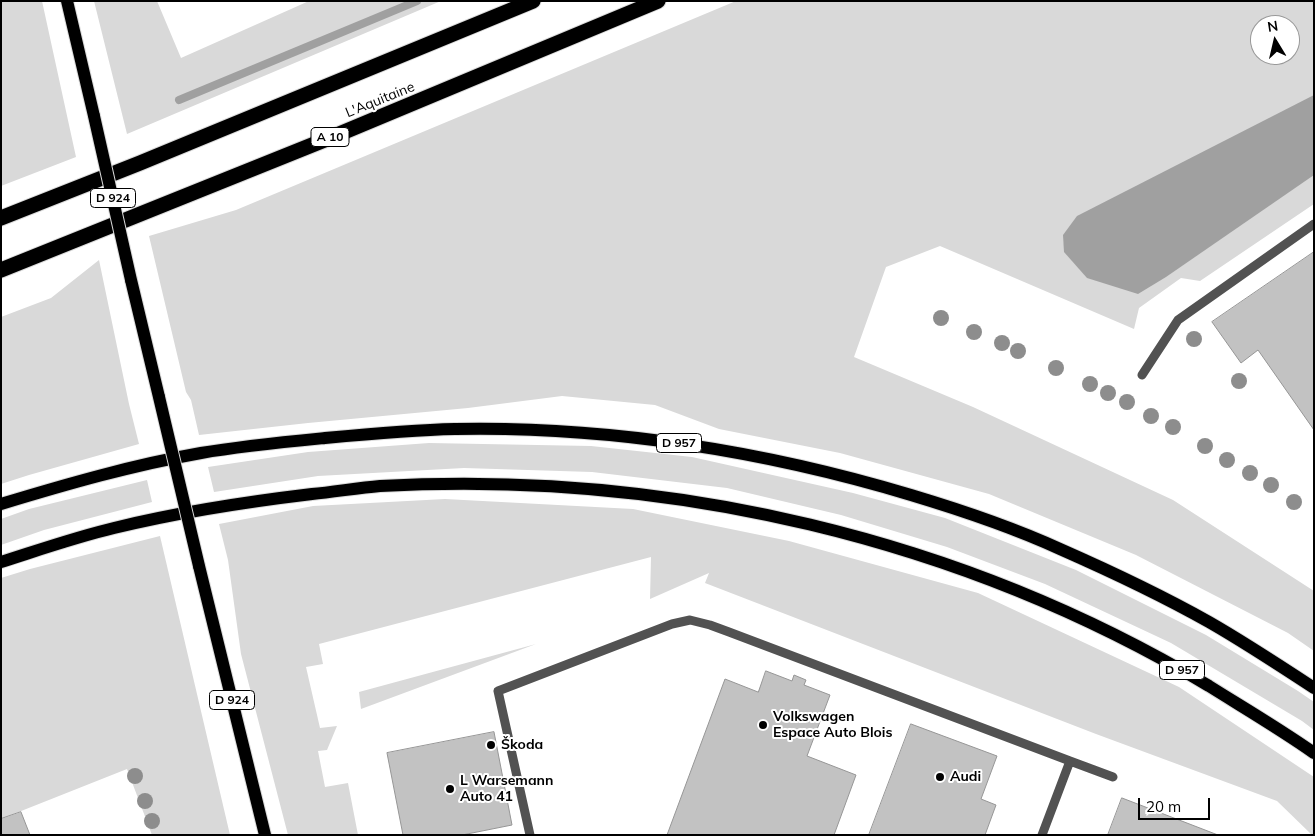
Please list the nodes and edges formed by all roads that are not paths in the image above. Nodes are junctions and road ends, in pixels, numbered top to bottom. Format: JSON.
{"nodes":[{"id":1,"x":68,"y":1,"type":"edge"},
{"id":2,"x":533,"y":1,"type":"edge"},
{"id":3,"x":658,"y":1,"type":"edge"},
{"id":4,"x":1,"y":218,"type":"edge"},
{"id":5,"x":1314,"y":224,"type":"edge"},
{"id":6,"x":1,"y":270,"type":"edge"},
{"id":7,"x":1142,"y":375,"type":"dead end"},
{"id":8,"x":1,"y":504,"type":"edge"},
{"id":9,"x":1,"y":562,"type":"edge"},
{"id":10,"x":1314,"y":688,"type":"edge"},
{"id":11,"x":1314,"y":753,"type":"edge"},
{"id":12,"x":1070,"y":761,"type":"junction"},
{"id":13,"x":1113,"y":777,"type":"dead end"},
{"id":14,"x":264,"y":835,"type":"edge"},
{"id":15,"x":530,"y":835,"type":"edge"},
{"id":16,"x":1042,"y":835,"type":"edge"}],
"edges":[{"from":1,"to":14,"type":"main road","number":"D 924","bridge":true},
{"from":2,"to":4,"type":"highway"},
{"from":3,"to":6,"type":"highway","name":"L'Aquitaine","number":"A 10"},
{"from":5,"to":7,"type":"lane"},
{"from":8,"to":10,"type":"main road","number":"D 957"},
{"from":9,"to":11,"type":"main road","number":"D 957"},
{"from":12,"to":13,"type":"lane"},
{"from":12,"to":15,"type":"lane"},
{"from":12,"to":16,"type":"lane"}]}
